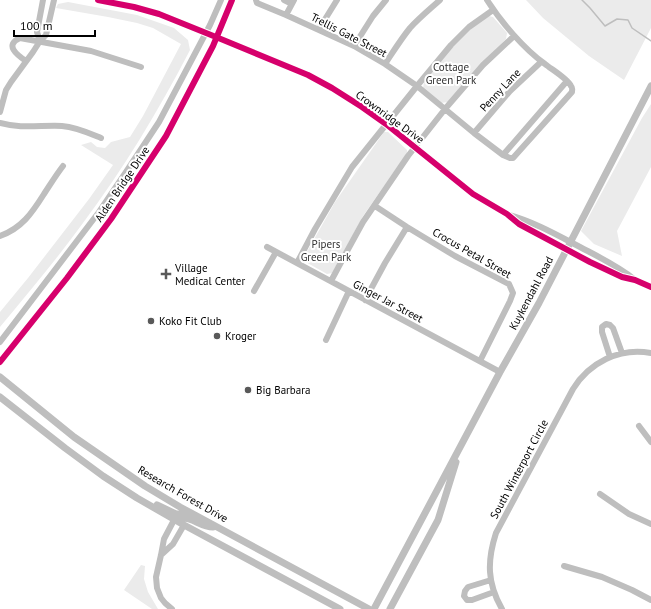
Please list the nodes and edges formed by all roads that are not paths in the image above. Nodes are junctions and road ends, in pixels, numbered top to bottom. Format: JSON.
{"nodes":[{"id":1,"x":43,"y":0,"type":"edge"},
{"id":2,"x":54,"y":0,"type":"edge"},
{"id":3,"x":98,"y":0,"type":"edge"},
{"id":4,"x":221,"y":0,"type":"edge"},
{"id":5,"x":232,"y":0,"type":"edge"},
{"id":6,"x":256,"y":0,"type":"edge"},
{"id":7,"x":284,"y":0,"type":"edge"},
{"id":8,"x":338,"y":0,"type":"edge"},
{"id":9,"x":386,"y":0,"type":"edge"},
{"id":10,"x":440,"y":0,"type":"edge"},
{"id":11,"x":487,"y":0,"type":"edge"},
{"id":12,"x":293,"y":2,"type":"edge"},
{"id":13,"x":493,"y":10,"type":"junction"},
{"id":14,"x":286,"y":14,"type":"junction"},
{"id":15,"x":319,"y":30,"type":"junction"},
{"id":16,"x":206,"y":32,"type":"junction"},
{"id":17,"x":514,"y":36,"type":"junction"},
{"id":18,"x":216,"y":37,"type":"junction"},
{"id":19,"x":40,"y":41,"type":"junction"},
{"id":20,"x":354,"y":46,"type":"junction"},
{"id":21,"x":26,"y":61,"type":"junction"},
{"id":22,"x":541,"y":62,"type":"junction"},
{"id":23,"x":385,"y":64,"type":"junction"},
{"id":24,"x":141,"y":67,"type":"dead end"},
{"id":25,"x":567,"y":81,"type":"junction"},
{"id":26,"x":417,"y":86,"type":"junction"},
{"id":27,"x":651,"y":86,"type":"edge"},
{"id":28,"x":445,"y":109,"type":"junction"},
{"id":29,"x":0,"y":112,"type":"edge"},
{"id":30,"x":0,"y":122,"type":"edge"},
{"id":31,"x":386,"y":124,"type":"junction"},
{"id":32,"x":474,"y":133,"type":"junction"},
{"id":33,"x":101,"y":138,"type":"dead end"},
{"id":34,"x":416,"y":148,"type":"junction"},
{"id":35,"x":503,"y":155,"type":"junction"},
{"id":36,"x":63,"y":166,"type":"dead end"},
{"id":37,"x":375,"y":206,"type":"junction"},
{"id":38,"x":507,"y":214,"type":"junction"},
{"id":39,"x":407,"y":227,"type":"junction"},
{"id":40,"x":0,"y":236,"type":"edge"},
{"id":41,"x":571,"y":242,"type":"junction"},
{"id":42,"x":267,"y":247,"type":"dead end"},
{"id":43,"x":567,"y":250,"type":"junction"},
{"id":44,"x":276,"y":252,"type":"junction"},
{"id":45,"x":297,"y":263,"type":"junction"},
{"id":46,"x":635,"y":280,"type":"junction"},
{"id":47,"x":331,"y":281,"type":"junction"},
{"id":48,"x":651,"y":287,"type":"edge"},
{"id":49,"x":254,"y":291,"type":"dead end"},
{"id":50,"x":349,"y":291,"type":"junction"},
{"id":51,"x":365,"y":300,"type":"junction"},
{"id":52,"x":326,"y":340,"type":"dead end"},
{"id":53,"x":0,"y":342,"type":"edge"},
{"id":54,"x":622,"y":353,"type":"junction"},
{"id":55,"x":651,"y":353,"type":"edge"},
{"id":56,"x":610,"y":357,"type":"junction"},
{"id":57,"x":480,"y":361,"type":"junction"},
{"id":58,"x":0,"y":362,"type":"edge"},
{"id":59,"x":500,"y":372,"type":"junction"},
{"id":60,"x":0,"y":377,"type":"edge"},
{"id":61,"x":0,"y":396,"type":"edge"},
{"id":62,"x":639,"y":426,"type":"dead end"},
{"id":63,"x":651,"y":442,"type":"edge"},
{"id":64,"x":462,"y":445,"type":"junction"},
{"id":65,"x":600,"y":494,"type":"dead end"},
{"id":66,"x":146,"y":503,"type":"junction"},
{"id":67,"x":191,"y":513,"type":"junction"},
{"id":68,"x":174,"y":520,"type":"junction"},
{"id":69,"x":651,"y":524,"type":"edge"},
{"id":70,"x":184,"y":525,"type":"junction"},
{"id":71,"x":219,"y":528,"type":"junction"},
{"id":72,"x":162,"y":555,"type":"junction"},
{"id":73,"x":564,"y":566,"type":"dead end"},
{"id":74,"x":491,"y":580,"type":"junction"},
{"id":75,"x":494,"y":592,"type":"junction"},
{"id":76,"x":651,"y":600,"type":"edge"},
{"id":77,"x":172,"y":609,"type":"edge"},
{"id":78,"x":340,"y":609,"type":"edge"},
{"id":79,"x":369,"y":609,"type":"edge"},
{"id":80,"x":374,"y":609,"type":"edge"},
{"id":81,"x":390,"y":609,"type":"edge"},
{"id":82,"x":502,"y":609,"type":"edge"}],
"edges":[{"from":1,"to":19,"type":"street"},
{"from":2,"to":19,"type":"street"},
{"from":3,"to":16,"type":"street","name":"Crownridge Drive"},
{"from":4,"to":16,"type":"street","name":"Alden Bridge Drive"},
{"from":5,"to":18,"type":"street","name":"Alden Bridge Drive"},
{"from":6,"to":14,"type":"street","name":"Trellis Gate Street"},
{"from":7,"to":12,"type":"street"},
{"from":8,"to":15,"type":"street"},
{"from":9,"to":20,"type":"street"},
{"from":10,"to":23,"type":"street"},
{"from":11,"to":13,"type":"street"},
{"from":12,"to":14,"type":"street"},
{"from":13,"to":17,"type":"street"},
{"from":13,"to":26,"type":"street"},
{"from":14,"to":15,"type":"street","name":"Trellis Gate Street"},
{"from":15,"to":20,"type":"street","name":"Trellis Gate Street"},
{"from":16,"to":18,"type":"street","name":"Crownridge Drive"},
{"from":16,"to":53,"type":"street","name":"Alden Bridge Drive"},
{"from":17,"to":22,"type":"street"},
{"from":17,"to":28,"type":"street"},
{"from":18,"to":31,"type":"street","name":"Crownridge Drive"},
{"from":18,"to":58,"type":"street","name":"Alden Bridge Drive"},
{"from":19,"to":21,"type":"street"},
{"from":19,"to":21,"type":"street"},
{"from":19,"to":24,"type":"street"},
{"from":20,"to":23,"type":"street","name":"Trellis Gate Street"},
{"from":21,"to":29,"type":"street"},
{"from":22,"to":25,"type":"street"},
{"from":22,"to":32,"type":"street","name":"Penny Lane"},
{"from":23,"to":26,"type":"street","name":"Trellis Gate Street"},
{"from":25,"to":35,"type":"street"},
{"from":25,"to":35,"type":"street"},
{"from":26,"to":28,"type":"street","name":"Trellis Gate Street"},
{"from":26,"to":31,"type":"street"},
{"from":27,"to":41,"type":"main road","name":"Kuykendahl Road"},
{"from":28,"to":32,"type":"street","name":"Trellis Gate Street"},
{"from":28,"to":34,"type":"street"},
{"from":30,"to":33,"type":"street"},
{"from":31,"to":34,"type":"street","name":"Crownridge Drive"},
{"from":31,"to":45,"type":"street"},
{"from":32,"to":35,"type":"street","name":"Trellis Gate Street"},
{"from":34,"to":37,"type":"street"},
{"from":34,"to":38,"type":"street","name":"Crownridge Drive"},
{"from":36,"to":40,"type":"street"},
{"from":37,"to":39,"type":"street","name":"Crocus Petal Street"},
{"from":37,"to":47,"type":"street"},
{"from":38,"to":41,"type":"street","name":"Crownridge Drive"},
{"from":38,"to":43,"type":"street","name":"Crownridge Drive"},
{"from":39,"to":51,"type":"street"},
{"from":39,"to":57,"type":"street","name":"Crocus Petal Street"},
{"from":41,"to":43,"type":"main road","name":"Kuykendahl Road"},
{"from":41,"to":46,"type":"street","name":"Crownridge Drive"},
{"from":42,"to":44,"type":"street","name":"Ginger Jar Street"},
{"from":43,"to":46,"type":"street","name":"Crownridge Drive"},
{"from":43,"to":59,"type":"main road","name":"Kuykendahl Road"},
{"from":44,"to":45,"type":"street","name":"Ginger Jar Street"},
{"from":44,"to":49,"type":"street"},
{"from":45,"to":47,"type":"street","name":"Ginger Jar Street"},
{"from":46,"to":48,"type":"street","name":"Crownridge Drive"},
{"from":47,"to":50,"type":"street","name":"Ginger Jar Street"},
{"from":50,"to":51,"type":"street","name":"Ginger Jar Street"},
{"from":50,"to":52,"type":"street"},
{"from":51,"to":57,"type":"street","name":"Ginger Jar Street"},
{"from":54,"to":55,"type":"street","name":"South Winterport Circle"},
{"from":54,"to":56,"type":"street","name":"South Winterport Circle"},
{"from":54,"to":56,"type":"street"},
{"from":56,"to":74,"type":"street","name":"South Winterport Circle"},
{"from":57,"to":59,"type":"street","name":"Ginger Jar Street"},
{"from":59,"to":64,"type":"main road","name":"Kuykendahl Road"},
{"from":60,"to":67,"type":"main road","name":"Research Forest Drive"},
{"from":61,"to":66,"type":"main road"},
{"from":62,"to":63,"type":"street"},
{"from":64,"to":80,"type":"main road","name":"Kuykendahl Road"},
{"from":64,"to":81,"type":"main road","name":"Kuykendahl Road"},
{"from":65,"to":69,"type":"street"},
{"from":66,"to":67,"type":"main road"},
{"from":66,"to":68,"type":"main road"},
{"from":67,"to":71,"type":"main road","name":"Research Forest Drive"},
{"from":68,"to":70,"type":"main road"},
{"from":68,"to":71,"type":"main road"},
{"from":68,"to":72,"type":"street"},
{"from":70,"to":72,"type":"street"},
{"from":70,"to":78,"type":"main road"},
{"from":71,"to":79,"type":"main road","name":"Research Forest Drive"},
{"from":72,"to":77,"type":"street"},
{"from":73,"to":76,"type":"street"},
{"from":74,"to":75,"type":"street","name":"South Winterport Circle"},
{"from":74,"to":75,"type":"street"},
{"from":75,"to":82,"type":"street","name":"South Winterport Circle"}]}
